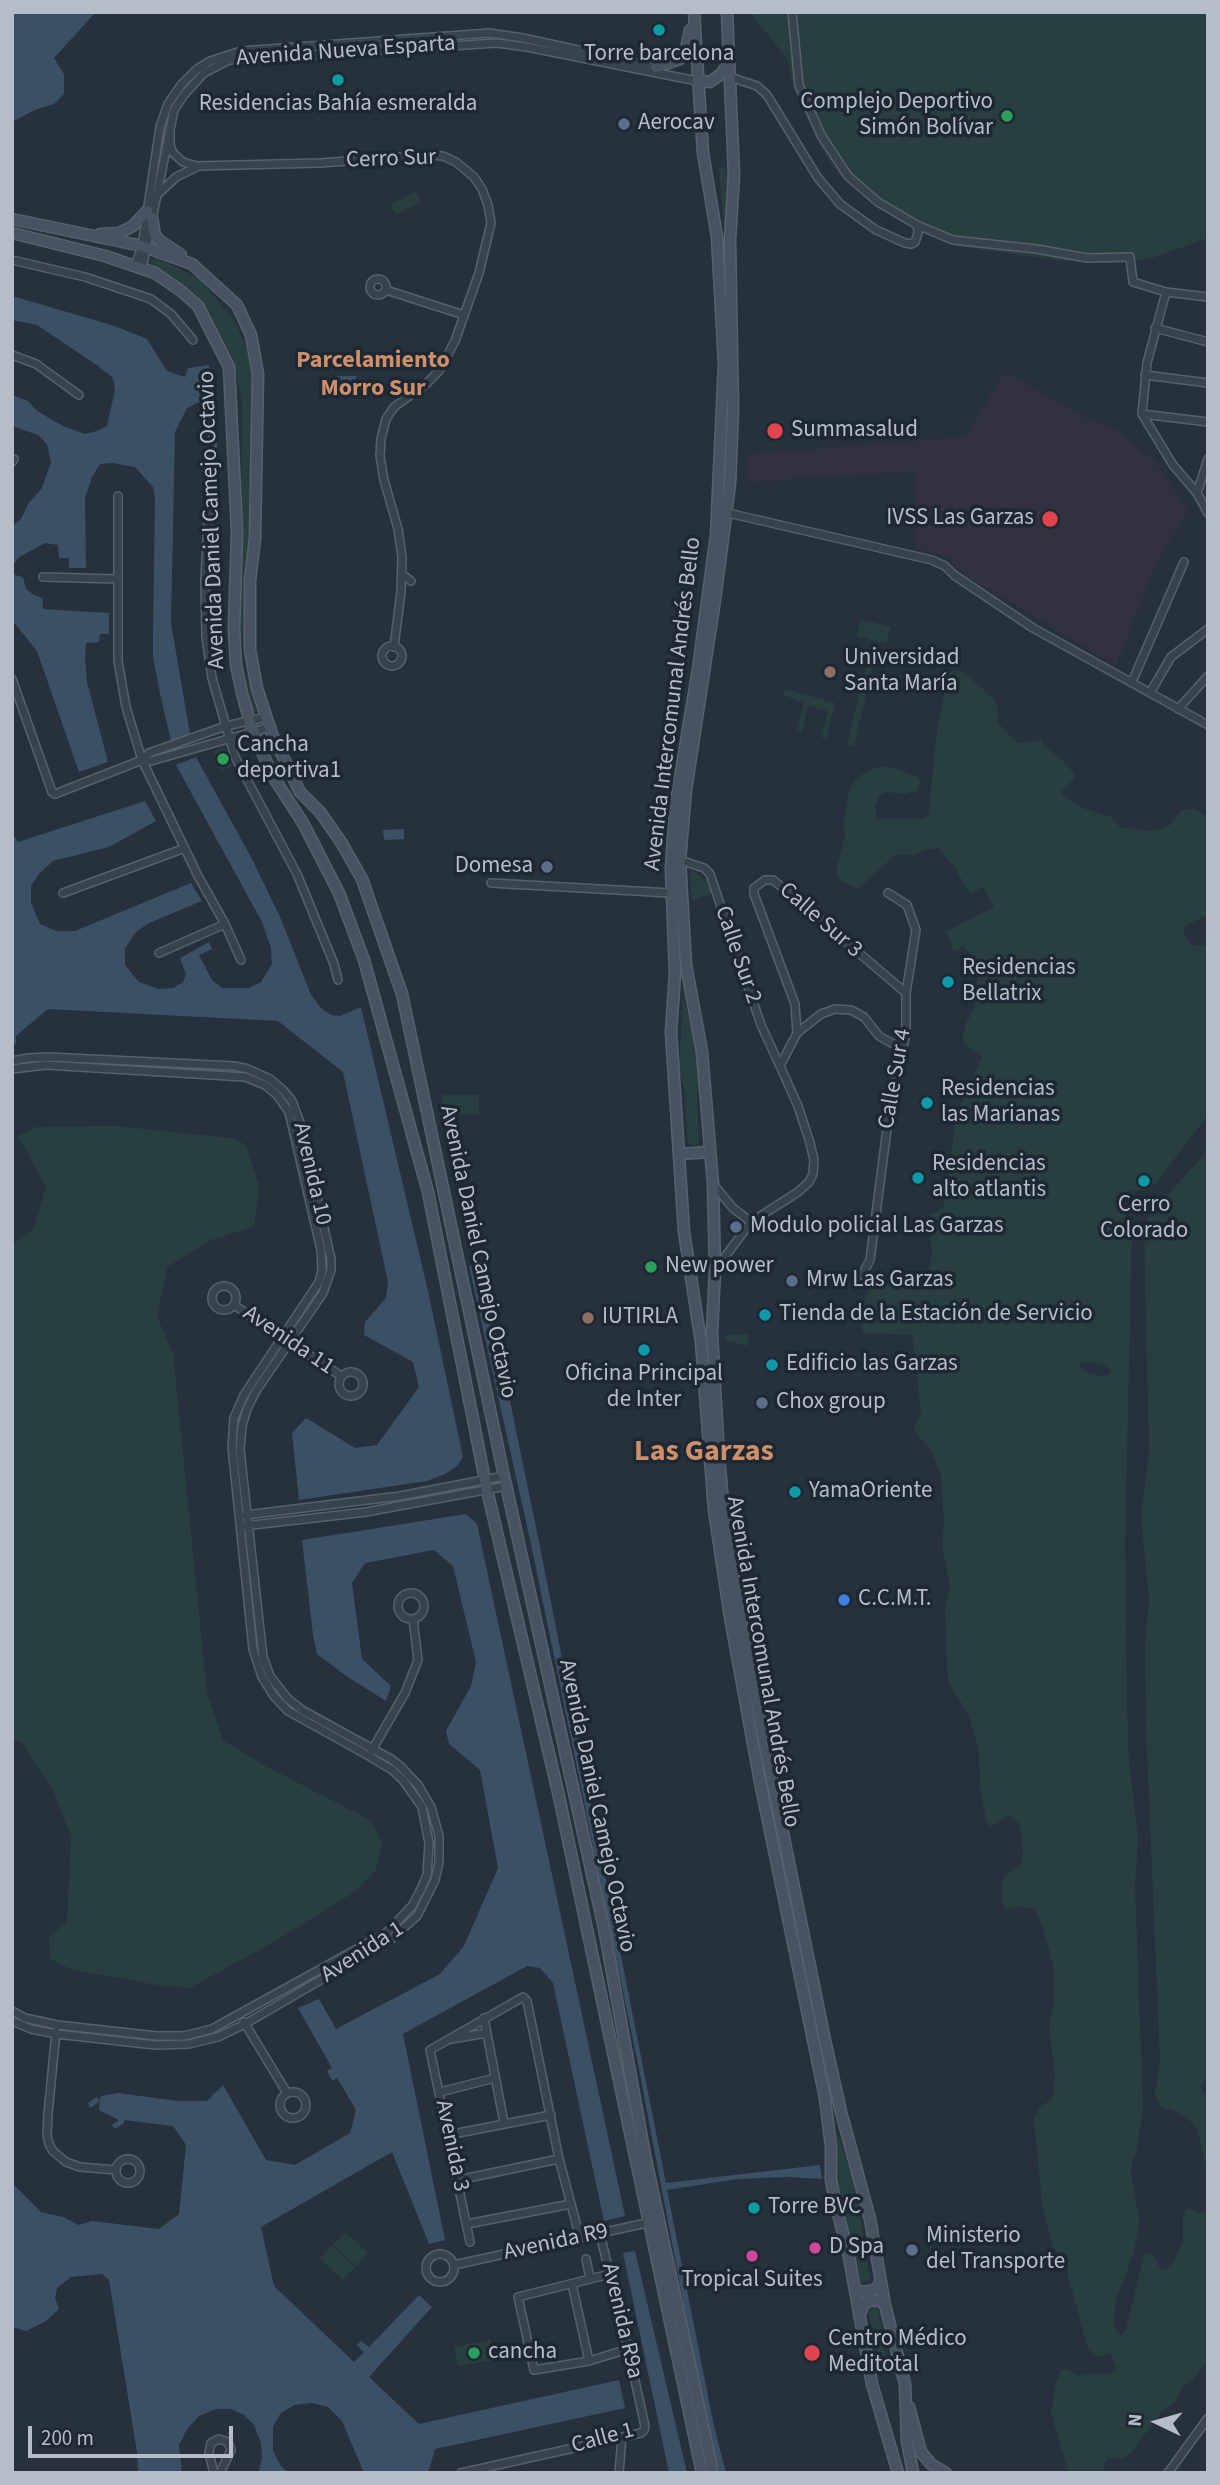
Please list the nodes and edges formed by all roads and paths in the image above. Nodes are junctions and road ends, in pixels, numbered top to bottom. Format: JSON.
{"nodes":[{"id":1,"x":727,"y":12,"type":"edge"},
{"id":2,"x":792,"y":12,"type":"edge"},
{"id":3,"x":694,"y":14,"type":"edge"},
{"id":4,"x":729,"y":62,"type":"junction"},
{"id":5,"x":656,"y":67,"type":"joint"},
{"id":6,"x":730,"y":77,"type":"junction"},
{"id":7,"x":697,"y":81,"type":"junction"},
{"id":8,"x":170,"y":129,"type":"junction"},
{"id":9,"x":197,"y":166,"type":"junction"},
{"id":10,"x":155,"y":197,"type":"junction"},
{"id":11,"x":150,"y":214,"type":"junction"},
{"id":12,"x":12,"y":219,"type":"edge"},
{"id":13,"x":917,"y":225,"type":"junction"},
{"id":14,"x":12,"y":233,"type":"edge"},
{"id":15,"x":92,"y":236,"type":"junction"},
{"id":16,"x":144,"y":246,"type":"junction"},
{"id":17,"x":12,"y":260,"type":"edge"},
{"id":18,"x":192,"y":264,"type":"junction"},
{"id":19,"x":138,"y":267,"type":"junction"},
{"id":20,"x":393,"y":276,"type":"dead end"},
{"id":21,"x":1166,"y":292,"type":"junction"},
{"id":22,"x":1208,"y":297,"type":"edge"},
{"id":23,"x":464,"y":315,"type":"junction"},
{"id":24,"x":1155,"y":328,"type":"junction"},
{"id":25,"x":193,"y":340,"type":"dead end"},
{"id":26,"x":1208,"y":341,"type":"edge"},
{"id":27,"x":12,"y":355,"type":"edge"},
{"id":28,"x":1145,"y":375,"type":"junction"},
{"id":29,"x":1208,"y":383,"type":"edge"},
{"id":30,"x":79,"y":395,"type":"dead end"},
{"id":31,"x":1142,"y":414,"type":"junction"},
{"id":32,"x":1208,"y":422,"type":"edge"},
{"id":33,"x":212,"y":439,"type":"dead end"},
{"id":34,"x":1208,"y":459,"type":"edge"},
{"id":35,"x":1198,"y":493,"type":"junction"},
{"id":36,"x":118,"y":496,"type":"dead end"},
{"id":37,"x":728,"y":513,"type":"junction"},
{"id":38,"x":1208,"y":513,"type":"edge"},
{"id":39,"x":1184,"y":562,"type":"dead end"},
{"id":40,"x":403,"y":575,"type":"junction"},
{"id":41,"x":43,"y":577,"type":"dead end"},
{"id":42,"x":117,"y":579,"type":"junction"},
{"id":43,"x":411,"y":581,"type":"dead end"},
{"id":44,"x":1208,"y":629,"type":"edge"},
{"id":45,"x":394,"y":647,"type":"dead end"},
{"id":46,"x":1208,"y":676,"type":"edge"},
{"id":47,"x":12,"y":679,"type":"edge"},
{"id":48,"x":1132,"y":682,"type":"junction"},
{"id":49,"x":1150,"y":693,"type":"junction"},
{"id":50,"x":16,"y":698,"type":"edge"},
{"id":51,"x":1178,"y":709,"type":"junction"},
{"id":52,"x":249,"y":720,"type":"junction"},
{"id":53,"x":268,"y":722,"type":"junction"},
{"id":54,"x":1208,"y":725,"type":"edge"},
{"id":55,"x":226,"y":726,"type":"junction"},
{"id":56,"x":253,"y":732,"type":"junction"},
{"id":57,"x":229,"y":738,"type":"junction"},
{"id":58,"x":142,"y":760,"type":"junction"},
{"id":59,"x":185,"y":848,"type":"junction"},
{"id":60,"x":680,"y":860,"type":"junction"},
{"id":61,"x":491,"y":883,"type":"dead end"},
{"id":62,"x":63,"y":893,"type":"dead end"},
{"id":63,"x":671,"y":893,"type":"junction"},
{"id":64,"x":888,"y":893,"type":"dead end"},
{"id":65,"x":225,"y":924,"type":"junction"},
{"id":66,"x":159,"y":953,"type":"dead end"},
{"id":67,"x":241,"y":960,"type":"dead end"},
{"id":68,"x":338,"y":980,"type":"dead end"},
{"id":69,"x":906,"y":993,"type":"junction"},
{"id":70,"x":797,"y":1033,"type":"junction"},
{"id":71,"x":902,"y":1049,"type":"junction"},
{"id":72,"x":12,"y":1061,"type":"edge"},
{"id":73,"x":100,"y":1063,"type":"junction"},
{"id":74,"x":212,"y":1065,"type":"junction"},
{"id":75,"x":780,"y":1066,"type":"junction"},
{"id":76,"x":12,"y":1069,"type":"edge"},
{"id":77,"x":211,"y":1074,"type":"junction"},
{"id":78,"x":710,"y":1152,"type":"junction"},
{"id":79,"x":303,"y":1153,"type":"junction"},
{"id":80,"x":680,"y":1154,"type":"junction"},
{"id":81,"x":713,"y":1184,"type":"junction"},
{"id":82,"x":751,"y":1222,"type":"junction"},
{"id":83,"x":715,"y":1269,"type":"junction"},
{"id":84,"x":862,"y":1275,"type":"dead end"},
{"id":85,"x":234,"y":1305,"type":"dead end"},
{"id":86,"x":287,"y":1339,"type":"junction"},
{"id":87,"x":341,"y":1376,"type":"dead end"},
{"id":88,"x":237,"y":1438,"type":"junction"},
{"id":89,"x":505,"y":1481,"type":"junction"},
{"id":90,"x":486,"y":1485,"type":"junction"},
{"id":91,"x":248,"y":1515,"type":"junction"},
{"id":92,"x":239,"y":1516,"type":"junction"},
{"id":93,"x":249,"y":1525,"type":"junction"},
{"id":94,"x":240,"y":1526,"type":"junction"},
{"id":95,"x":413,"y":1619,"type":"dead end"},
{"id":96,"x":373,"y":1748,"type":"junction"},
{"id":97,"x":369,"y":1756,"type":"junction"},
{"id":98,"x":301,"y":1980,"type":"junction"},
{"id":99,"x":306,"y":1990,"type":"junction"},
{"id":100,"x":12,"y":2011,"type":"edge"},
{"id":101,"x":240,"y":2015,"type":"junction"},
{"id":102,"x":484,"y":2018,"type":"junction"},
{"id":103,"x":12,"y":2021,"type":"edge"},
{"id":104,"x":245,"y":2024,"type":"junction"},
{"id":105,"x":57,"y":2025,"type":"junction"},
{"id":106,"x":487,"y":2033,"type":"junction"},
{"id":107,"x":56,"y":2034,"type":"junction"},
{"id":108,"x":447,"y":2040,"type":"junction"},
{"id":109,"x":495,"y":2078,"type":"junction"},
{"id":110,"x":440,"y":2092,"type":"junction"},
{"id":111,"x":287,"y":2093,"type":"dead end"},
{"id":112,"x":551,"y":2115,"type":"junction"},
{"id":113,"x":504,"y":2123,"type":"junction"},
{"id":114,"x":448,"y":2135,"type":"junction"},
{"id":115,"x":559,"y":2159,"type":"junction"},
{"id":116,"x":116,"y":2170,"type":"dead end"},
{"id":117,"x":458,"y":2180,"type":"junction"},
{"id":118,"x":571,"y":2204,"type":"junction"},
{"id":119,"x":653,"y":2221,"type":"junction"},
{"id":120,"x":467,"y":2224,"type":"junction"},
{"id":121,"x":600,"y":2234,"type":"junction"},
{"id":122,"x":580,"y":2238,"type":"junction"},
{"id":123,"x":470,"y":2242,"type":"dead end"},
{"id":124,"x":586,"y":2259,"type":"dead end"},
{"id":125,"x":454,"y":2265,"type":"dead end"},
{"id":126,"x":610,"y":2274,"type":"junction"},
{"id":127,"x":590,"y":2279,"type":"junction"},
{"id":128,"x":880,"y":2283,"type":"junction"},
{"id":129,"x":572,"y":2284,"type":"junction"},
{"id":130,"x":855,"y":2288,"type":"junction"},
{"id":131,"x":885,"y":2305,"type":"junction"},
{"id":132,"x":860,"y":2312,"type":"junction"},
{"id":133,"x":628,"y":2349,"type":"junction"},
{"id":134,"x":589,"y":2361,"type":"junction"},
{"id":135,"x":905,"y":2384,"type":"junction"},
{"id":136,"x":641,"y":2409,"type":"joint"},
{"id":137,"x":1208,"y":2418,"type":"edge"},
{"id":138,"x":622,"y":2437,"type":"junction"},
{"id":139,"x":214,"y":2473,"type":"edge"},
{"id":140,"x":220,"y":2473,"type":"edge"},
{"id":141,"x":461,"y":2473,"type":"edge"},
{"id":142,"x":619,"y":2473,"type":"edge"},
{"id":143,"x":702,"y":2473,"type":"edge"},
{"id":144,"x":713,"y":2473,"type":"edge"},
{"id":145,"x":898,"y":2473,"type":"edge"},
{"id":146,"x":913,"y":2473,"type":"edge"},
{"id":147,"x":946,"y":2473,"type":"edge"},
{"id":148,"x":1168,"y":2473,"type":"edge"}],
"edges":[{"from":1,"to":4,"type":"main road","name":"Avenida Intercomunal Andrés Bello"},
{"from":2,"to":13,"type":"street"},
{"from":3,"to":5,"type":"main road"},
{"from":3,"to":7,"type":"main road","name":"Avenida Intercomunal Andrés Bello"},
{"from":4,"to":6,"type":"main road","name":"Avenida Intercomunal Andrés Bello"},
{"from":4,"to":7,"type":"main road"},
{"from":5,"to":11,"type":"street","name":"Avenida Nueva Esparta"},
{"from":6,"to":13,"type":"street"},
{"from":6,"to":37,"type":"main road","name":"Avenida Intercomunal Andrés Bello"},
{"from":7,"to":8,"type":"street","name":"Avenida Nueva Esparta"},
{"from":7,"to":63,"type":"main road","name":"Avenida Intercomunal Andrés Bello"},
{"from":8,"to":9,"type":"street"},
{"from":8,"to":10,"type":"street","name":"Avenida Nueva Esparta"},
{"from":9,"to":10,"type":"street"},
{"from":9,"to":23,"type":"street","name":"Cerro Sur"},
{"from":10,"to":11,"type":"street","name":"Avenida Nueva Esparta"},
{"from":11,"to":15,"type":"main road"},
{"from":11,"to":16,"type":"street","name":"Avenida Nueva Esparta"},
{"from":11,"to":18,"type":"main road"},
{"from":12,"to":15,"type":"main road","name":"Avenida Daniel Camejo Octavio"},
{"from":13,"to":21,"type":"street"},
{"from":14,"to":19,"type":"main road","name":"Avenida Daniel Camejo Octavio"},
{"from":15,"to":16,"type":"main road","name":"Avenida Daniel Camejo Octavio"},
{"from":16,"to":18,"type":"main road","name":"Avenida Daniel Camejo Octavio"},
{"from":16,"to":19,"type":"street","name":"Avenida Nueva Esparta"},
{"from":17,"to":25,"type":"street"},
{"from":18,"to":53,"type":"main road","name":"Avenida Daniel Camejo Octavio"},
{"from":19,"to":52,"type":"main road","name":"Avenida Daniel Camejo Octavio"},
{"from":20,"to":23,"type":"street"},
{"from":21,"to":22,"type":"street"},
{"from":21,"to":24,"type":"street"},
{"from":23,"to":40,"type":"street","name":"Cerro Sur"},
{"from":24,"to":26,"type":"street"},
{"from":24,"to":28,"type":"street"},
{"from":27,"to":30,"type":"street"},
{"from":28,"to":29,"type":"street"},
{"from":28,"to":31,"type":"street"},
{"from":31,"to":32,"type":"street"},
{"from":31,"to":35,"type":"street"},
{"from":33,"to":55,"type":"street"},
{"from":34,"to":35,"type":"street"},
{"from":35,"to":38,"type":"street"},
{"from":36,"to":42,"type":"street"},
{"from":37,"to":48,"type":"street"},
{"from":37,"to":60,"type":"main road","name":"Avenida Intercomunal Andrés Bello"},
{"from":39,"to":48,"type":"street"},
{"from":40,"to":43,"type":"street"},
{"from":40,"to":45,"type":"street","name":"Cerro Sur"},
{"from":41,"to":42,"type":"street"},
{"from":42,"to":58,"type":"street"},
{"from":44,"to":49,"type":"street"},
{"from":46,"to":51,"type":"street"},
{"from":47,"to":50,"type":"street"},
{"from":48,"to":49,"type":"street"},
{"from":49,"to":51,"type":"street"},
{"from":50,"to":58,"type":"street"},
{"from":51,"to":54,"type":"street"},
{"from":52,"to":53,"type":"street"},
{"from":52,"to":55,"type":"street"},
{"from":52,"to":56,"type":"main road","name":"Avenida Daniel Camejo Octavio"},
{"from":53,"to":56,"type":"street"},
{"from":53,"to":89,"type":"main road","name":"Avenida Daniel Camejo Octavio"},
{"from":55,"to":57,"type":"street"},
{"from":55,"to":58,"type":"street"},
{"from":56,"to":57,"type":"street"},
{"from":56,"to":90,"type":"main road","name":"Avenida Daniel Camejo Octavio"},
{"from":57,"to":58,"type":"street"},
{"from":57,"to":68,"type":"street"},
{"from":58,"to":59,"type":"street"},
{"from":59,"to":62,"type":"street"},
{"from":59,"to":65,"type":"street"},
{"from":60,"to":75,"type":"street","name":"Calle Sur 2"},
{"from":60,"to":78,"type":"main road","name":"Avenida Intercomunal Andrés Bello"},
{"from":61,"to":63,"type":"street"},
{"from":63,"to":80,"type":"main road","name":"Avenida Intercomunal Andrés Bello"},
{"from":64,"to":69,"type":"street","name":"Calle Sur 4"},
{"from":65,"to":66,"type":"street"},
{"from":65,"to":67,"type":"street"},
{"from":69,"to":70,"type":"street","name":"Calle Sur 3"},
{"from":69,"to":71,"type":"street","name":"Calle Sur 4"},
{"from":70,"to":71,"type":"street"},
{"from":70,"to":75,"type":"street"},
{"from":71,"to":84,"type":"street","name":"Calle Sur 4"},
{"from":72,"to":73,"type":"street","name":"Avenida 10"},
{"from":73,"to":74,"type":"street","name":"Avenida 10"},
{"from":73,"to":76,"type":"street","name":"Avenida 10"},
{"from":73,"to":77,"type":"street","name":"Avenida 10"},
{"from":74,"to":77,"type":"street"},
{"from":74,"to":79,"type":"street","name":"Avenida 10"},
{"from":75,"to":82,"type":"street","name":"Calle Sur 2"},
{"from":77,"to":79,"type":"street","name":"Avenida 10"},
{"from":78,"to":80,"type":"main road"},
{"from":78,"to":81,"type":"main road","name":"Avenida Intercomunal Andrés Bello"},
{"from":79,"to":86,"type":"street","name":"Avenida 10"},
{"from":80,"to":130,"type":"main road","name":"Avenida Intercomunal Andrés Bello"},
{"from":81,"to":82,"type":"street"},
{"from":81,"to":83,"type":"main road","name":"Avenida Intercomunal Andrés Bello"},
{"from":82,"to":83,"type":"street"},
{"from":83,"to":128,"type":"main road","name":"Avenida Intercomunal Andrés Bello"},
{"from":85,"to":86,"type":"street","name":"Avenida 11"},
{"from":86,"to":87,"type":"street","name":"Avenida 11"},
{"from":86,"to":88,"type":"street","name":"Avenida 10"},
{"from":88,"to":91,"type":"street","name":"Avenida 10"},
{"from":88,"to":92,"type":"street","name":"Avenida 10"},
{"from":89,"to":90,"type":"street"},
{"from":89,"to":119,"type":"main road","name":"Avenida Daniel Camejo Octavio"},
{"from":90,"to":91,"type":"street"},
{"from":90,"to":93,"type":"street"},
{"from":90,"to":119,"type":"main road","name":"Avenida Daniel Camejo Octavio"},
{"from":91,"to":92,"type":"street"},
{"from":91,"to":93,"type":"street","name":"Avenida 10"},
{"from":92,"to":94,"type":"street","name":"Avenida 10"},
{"from":93,"to":94,"type":"street"},
{"from":93,"to":96,"type":"street","name":"Avenida 1"},
{"from":94,"to":97,"type":"street","name":"Avenida 1"},
{"from":95,"to":96,"type":"street"},
{"from":96,"to":97,"type":"street"},
{"from":96,"to":99,"type":"street","name":"Avenida 1"},
{"from":97,"to":98,"type":"street","name":"Avenida 1"},
{"from":98,"to":99,"type":"street"},
{"from":98,"to":101,"type":"street","name":"Avenida 1"},
{"from":99,"to":104,"type":"street","name":"Avenida 1"},
{"from":100,"to":105,"type":"street","name":"Avenida 1"},
{"from":101,"to":104,"type":"street"},
{"from":101,"to":105,"type":"street","name":"Avenida 1"},
{"from":102,"to":106,"type":"street"},
{"from":102,"to":108,"type":"street"},
{"from":102,"to":112,"type":"street"},
{"from":103,"to":107,"type":"street","name":"Avenida 1"},
{"from":104,"to":107,"type":"street","name":"Avenida 1"},
{"from":104,"to":111,"type":"street"},
{"from":105,"to":107,"type":"street"},
{"from":106,"to":108,"type":"street"},
{"from":106,"to":109,"type":"street"},
{"from":107,"to":116,"type":"street"},
{"from":108,"to":110,"type":"street","name":"Avenida 3"},
{"from":109,"to":110,"type":"street"},
{"from":109,"to":113,"type":"street"},
{"from":110,"to":114,"type":"street","name":"Avenida 3"},
{"from":112,"to":113,"type":"street"},
{"from":112,"to":115,"type":"street"},
{"from":113,"to":114,"type":"street"},
{"from":114,"to":117,"type":"street","name":"Avenida 3"},
{"from":115,"to":117,"type":"street"},
{"from":115,"to":118,"type":"street"},
{"from":117,"to":120,"type":"street","name":"Avenida 3"},
{"from":118,"to":120,"type":"street"},
{"from":118,"to":122,"type":"street"},
{"from":119,"to":121,"type":"street","name":"Avenida R9"},
{"from":119,"to":143,"type":"main road","name":"Avenida Daniel Camejo Octavio"},
{"from":119,"to":144,"type":"main road","name":"Avenida Daniel Camejo Octavio"},
{"from":120,"to":123,"type":"street","name":"Avenida 3"},
{"from":121,"to":122,"type":"street","name":"Avenida R9"},
{"from":121,"to":126,"type":"street","name":"Avenida R9a"},
{"from":122,"to":125,"type":"street","name":"Avenida R9"},
{"from":124,"to":127,"type":"street"},
{"from":126,"to":127,"type":"street"},
{"from":126,"to":133,"type":"street","name":"Avenida R9a"},
{"from":127,"to":129,"type":"street"},
{"from":128,"to":130,"type":"main road"},
{"from":128,"to":131,"type":"main road","name":"Avenida Intercomunal Andrés Bello"},
{"from":129,"to":134,"type":"street"},
{"from":129,"to":134,"type":"street"},
{"from":130,"to":132,"type":"main road","name":"Avenida Intercomunal Andrés Bello"},
{"from":131,"to":132,"type":"main road"},
{"from":131,"to":135,"type":"main road","name":"Avenida Intercomunal Andrés Bello"},
{"from":132,"to":145,"type":"main road","name":"Avenida Intercomunal Andrés Bello"},
{"from":133,"to":134,"type":"street"},
{"from":133,"to":136,"type":"street","name":"Avenida R9a"},
{"from":135,"to":146,"type":"main road","name":"Avenida Intercomunal Andrés Bello"},
{"from":135,"to":147,"type":"main road"},
{"from":136,"to":138,"type":"street","name":"Calle 1"},
{"from":137,"to":148,"type":"street"},
{"from":138,"to":141,"type":"street","name":"Calle 1"},
{"from":138,"to":142,"type":"street"},
{"from":139,"to":140,"type":"street"}]}
